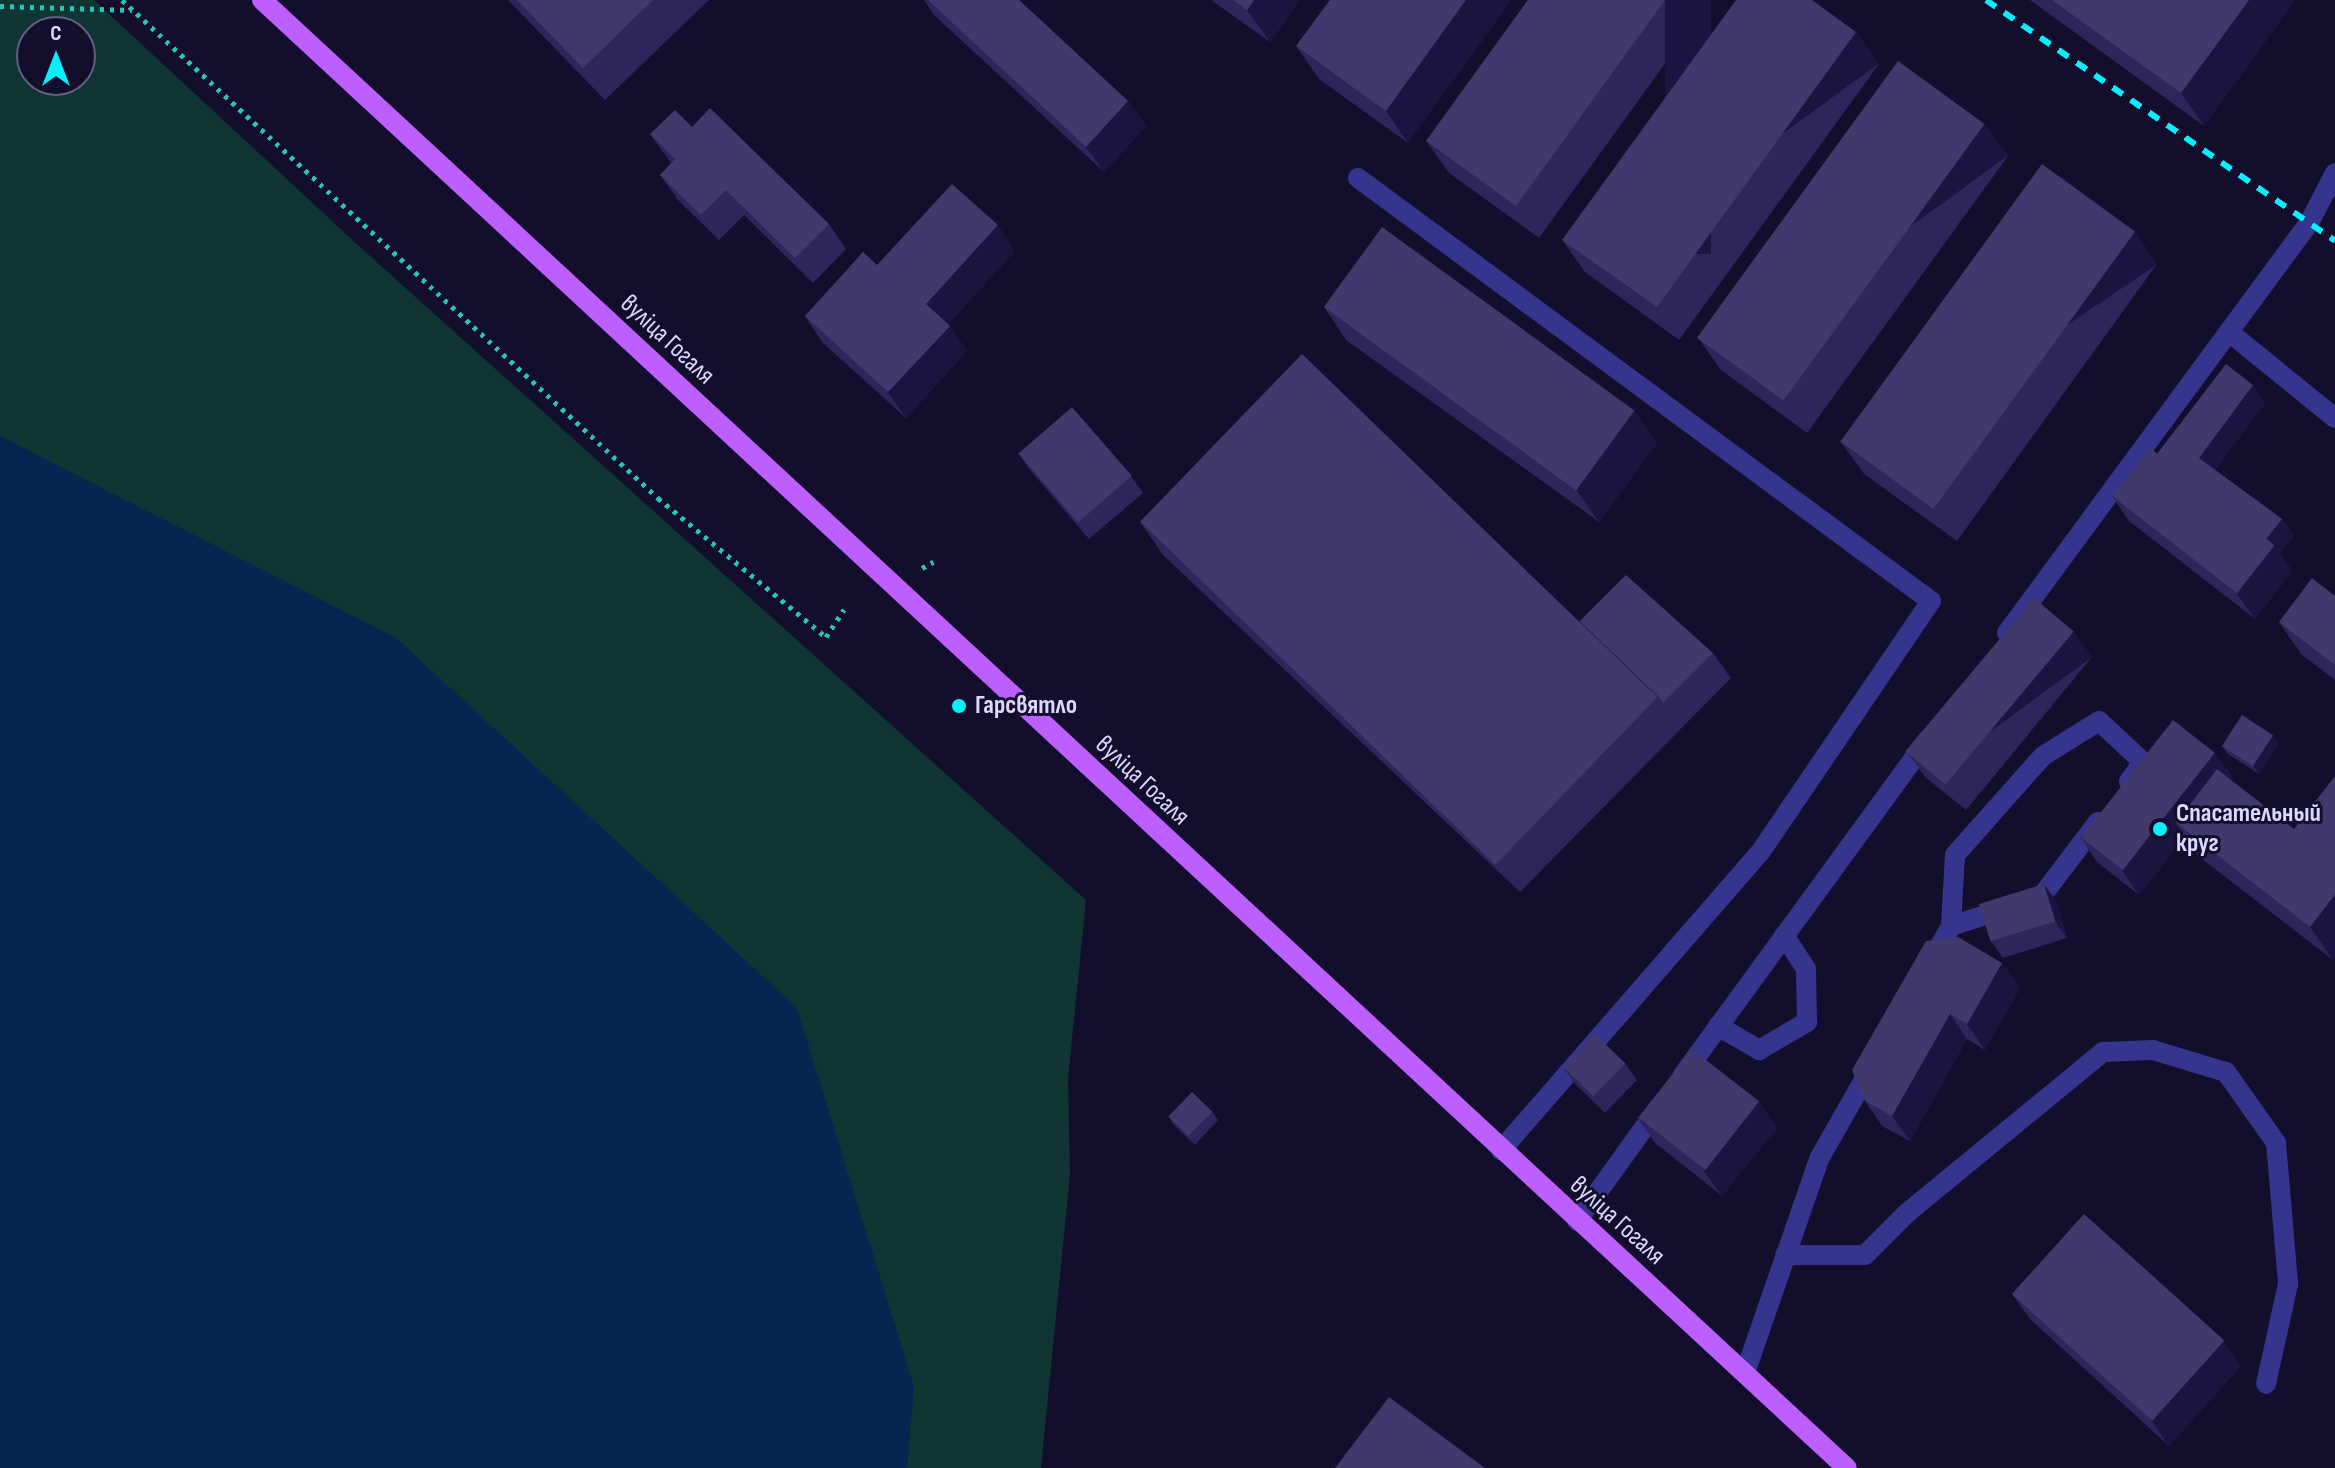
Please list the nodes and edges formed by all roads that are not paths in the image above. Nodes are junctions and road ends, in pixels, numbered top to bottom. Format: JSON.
{"nodes":[{"id":1,"x":262,"y":0,"type":"edge"},
{"id":2,"x":2335,"y":173,"type":"edge"},
{"id":3,"x":1358,"y":178,"type":"dead end"},
{"id":4,"x":2229,"y":332,"type":"junction"},
{"id":5,"x":2335,"y":418,"type":"edge"},
{"id":6,"x":1992,"y":653,"type":"edge"},
{"id":7,"x":1945,"y":717,"type":"edge"},
{"id":8,"x":1951,"y":926,"type":"junction"},
{"id":9,"x":1784,"y":935,"type":"junction"},
{"id":10,"x":1920,"y":981,"type":"edge"},
{"id":11,"x":1718,"y":1026,"type":"junction"},
{"id":12,"x":1881,"y":1049,"type":"edge"},
{"id":13,"x":1501,"y":1150,"type":"junction"},
{"id":14,"x":1577,"y":1221,"type":"junction"},
{"id":15,"x":1785,"y":1255,"type":"junction"},
{"id":16,"x":1745,"y":1373,"type":"junction"},
{"id":17,"x":2266,"y":1384,"type":"dead end"},
{"id":18,"x":1847,"y":1468,"type":"edge"}],
"edges":[{"from":1,"to":13,"type":"main road","name":"вуліца Гогаля"},
{"from":2,"to":4,"type":"lane"},
{"from":3,"to":13,"type":"lane"},
{"from":4,"to":5,"type":"lane"},
{"from":4,"to":6,"type":"lane"},
{"from":7,"to":9,"type":"lane"},
{"from":8,"to":8,"type":"lane"},
{"from":8,"to":10,"type":"lane"},
{"from":9,"to":11,"type":"lane"},
{"from":9,"to":11,"type":"lane"},
{"from":11,"to":14,"type":"lane"},
{"from":12,"to":15,"type":"lane"},
{"from":13,"to":14,"type":"main road","name":"вуліца Гогаля"},
{"from":14,"to":16,"type":"main road","name":"вуліца Гогаля"},
{"from":15,"to":16,"type":"lane"},
{"from":15,"to":17,"type":"lane"},
{"from":16,"to":18,"type":"main road","name":"вуліца Гогаля"}]}
